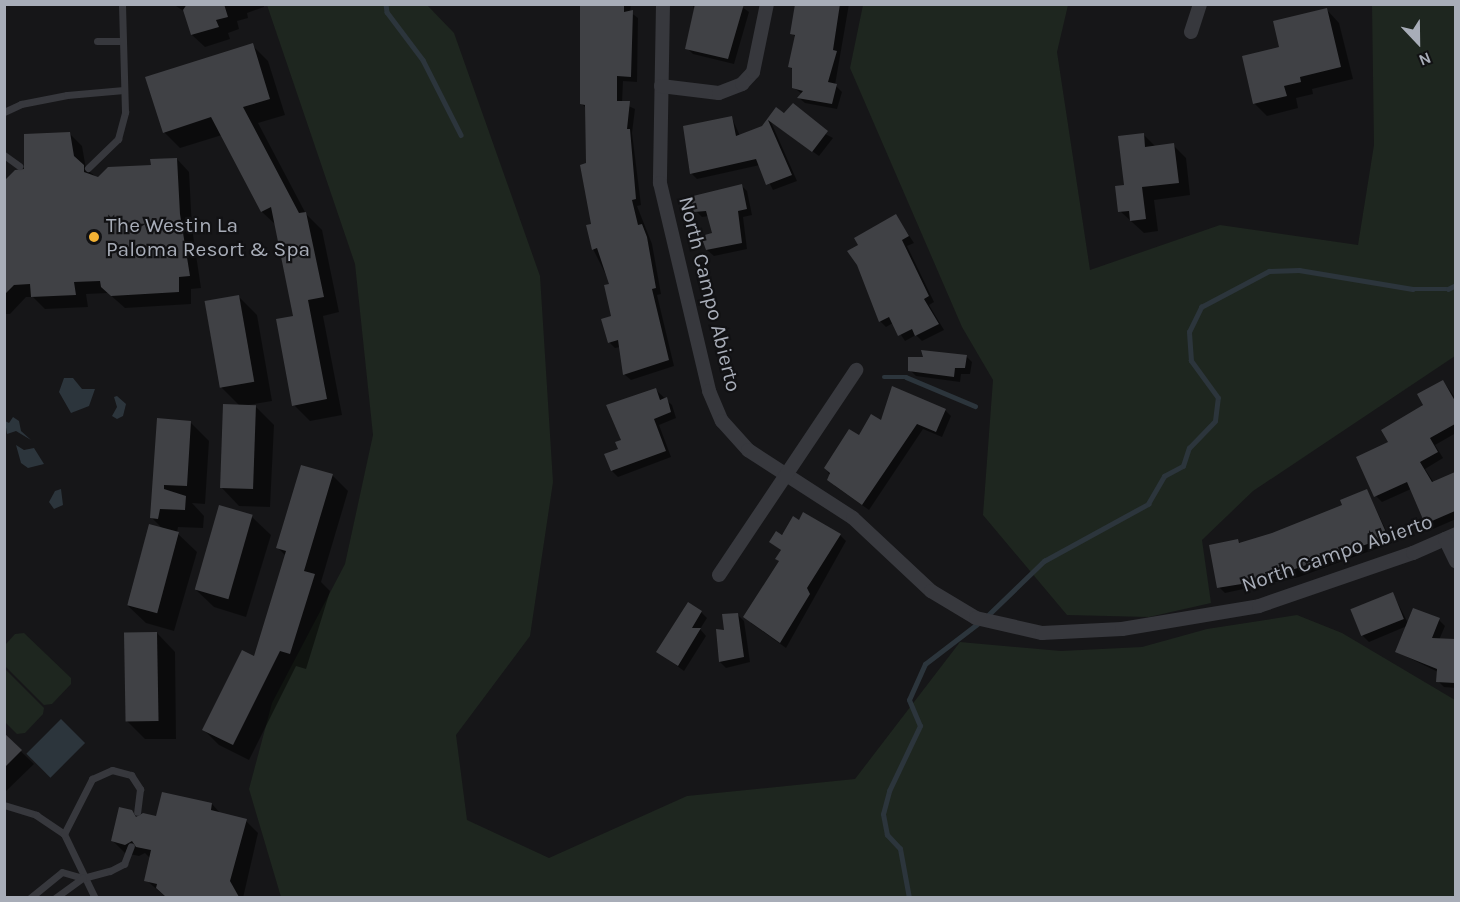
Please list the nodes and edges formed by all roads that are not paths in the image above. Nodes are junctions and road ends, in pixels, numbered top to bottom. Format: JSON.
{"nodes":[{"id":1,"x":122,"y":4,"type":"edge"},
{"id":2,"x":663,"y":4,"type":"edge"},
{"id":3,"x":766,"y":4,"type":"edge"},
{"id":4,"x":1200,"y":4,"type":"edge"},
{"id":5,"x":1191,"y":32,"type":"dead end"},
{"id":6,"x":97,"y":41,"type":"dead end"},
{"id":7,"x":123,"y":41,"type":"junction"},
{"id":8,"x":661,"y":86,"type":"junction"},
{"id":9,"x":124,"y":90,"type":"junction"},
{"id":10,"x":4,"y":112,"type":"edge"},
{"id":11,"x":4,"y":155,"type":"edge"},
{"id":12,"x":19,"y":166,"type":"dead end"},
{"id":13,"x":88,"y":168,"type":"dead end"},
{"id":14,"x":856,"y":370,"type":"dead end"},
{"id":15,"x":786,"y":472,"type":"junction"},
{"id":16,"x":1450,"y":536,"type":"edge"},
{"id":17,"x":1455,"y":562,"type":"edge"},
{"id":18,"x":718,"y":575,"type":"dead end"},
{"id":19,"x":4,"y":805,"type":"edge"},
{"id":20,"x":137,"y":812,"type":"dead end"},
{"id":21,"x":64,"y":834,"type":"junction"},
{"id":22,"x":131,"y":846,"type":"dead end"},
{"id":23,"x":83,"y":878,"type":"junction"},
{"id":24,"x":30,"y":897,"type":"edge"},
{"id":25,"x":55,"y":897,"type":"edge"},
{"id":26,"x":95,"y":897,"type":"edge"}],
"edges":[{"from":1,"to":7,"type":"lane"},
{"from":2,"to":8,"type":"street","name":"North Campo Abierto"},
{"from":3,"to":8,"type":"street"},
{"from":4,"to":5,"type":"street"},
{"from":6,"to":7,"type":"lane"},
{"from":7,"to":9,"type":"lane"},
{"from":8,"to":15,"type":"street","name":"North Campo Abierto"},
{"from":9,"to":10,"type":"lane"},
{"from":9,"to":13,"type":"lane"},
{"from":11,"to":12,"type":"lane"},
{"from":14,"to":15,"type":"street"},
{"from":15,"to":16,"type":"street","name":"North Campo Abierto"},
{"from":15,"to":18,"type":"street"},
{"from":16,"to":17,"type":"street"},
{"from":19,"to":21,"type":"lane"},
{"from":20,"to":21,"type":"lane"},
{"from":21,"to":23,"type":"lane"},
{"from":22,"to":23,"type":"lane"},
{"from":23,"to":24,"type":"lane"},
{"from":23,"to":25,"type":"lane"},
{"from":23,"to":26,"type":"lane"}]}
